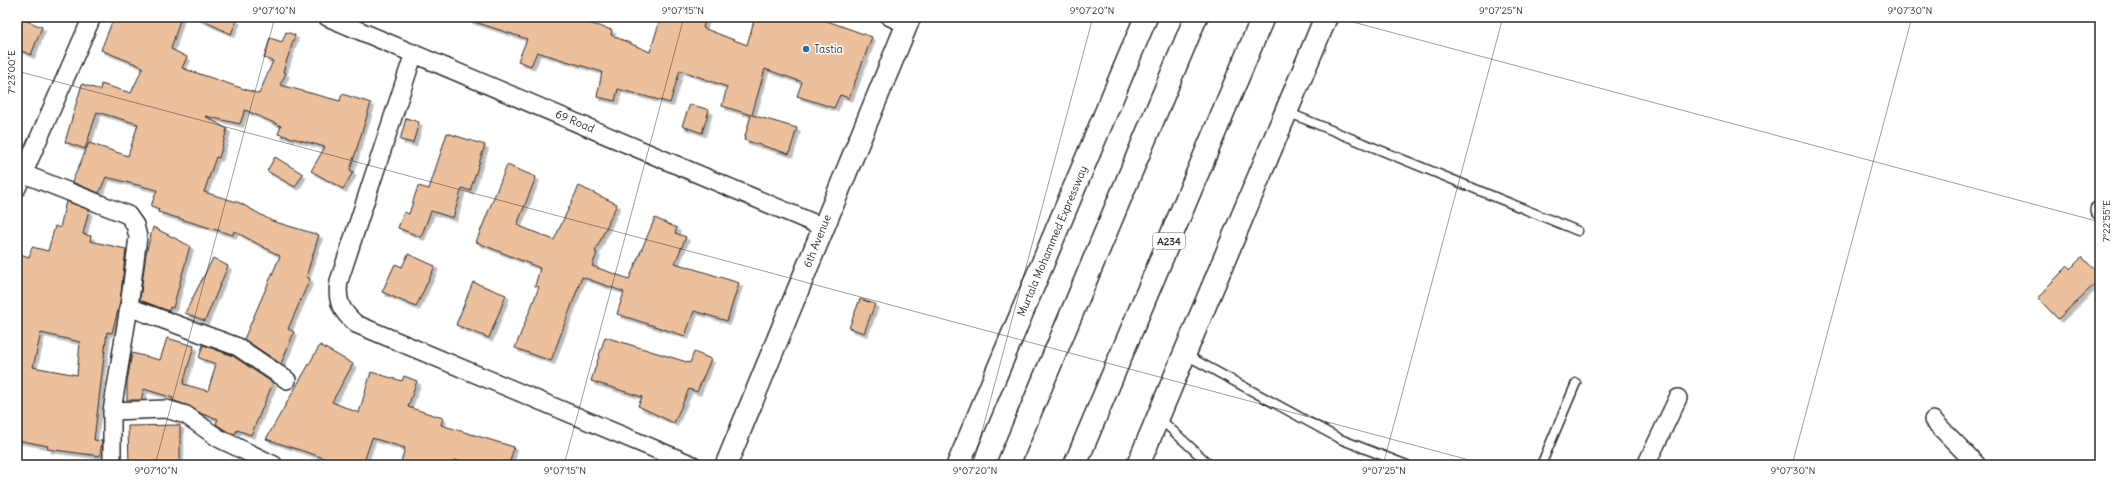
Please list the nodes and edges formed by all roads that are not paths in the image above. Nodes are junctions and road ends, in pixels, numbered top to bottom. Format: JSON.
{"nodes":[{"id":1,"x":92,"y":17,"type":"edge"},
{"id":2,"x":327,"y":17,"type":"edge"},
{"id":3,"x":1146,"y":17,"type":"edge"},
{"id":4,"x":1196,"y":17,"type":"edge"},
{"id":5,"x":1263,"y":17,"type":"edge"},
{"id":6,"x":1326,"y":17,"type":"edge"},
{"id":7,"x":902,"y":19,"type":"edge"},
{"id":8,"x":414,"y":53,"type":"junction"},
{"id":9,"x":1286,"y":112,"type":"junction"},
{"id":10,"x":20,"y":181,"type":"edge"},
{"id":11,"x":823,"y":227,"type":"junction"},
{"id":12,"x":1578,"y":230,"type":"dead end"},
{"id":13,"x":129,"y":307,"type":"junction"},
{"id":14,"x":1185,"y":355,"type":"junction"},
{"id":15,"x":287,"y":380,"type":"dead end"},
{"id":16,"x":1576,"y":383,"type":"dead end"},
{"id":17,"x":1678,"y":398,"type":"dead end"},
{"id":18,"x":112,"y":411,"type":"junction"},
{"id":19,"x":1158,"y":417,"type":"junction"},
{"id":20,"x":1933,"y":420,"type":"dead end"},
{"id":21,"x":958,"y":462,"type":"edge"},
{"id":22,"x":112,"y":465,"type":"edge"},
{"id":23,"x":274,"y":465,"type":"edge"},
{"id":24,"x":693,"y":465,"type":"edge"},
{"id":25,"x":726,"y":465,"type":"edge"},
{"id":26,"x":1008,"y":465,"type":"edge"},
{"id":27,"x":1075,"y":465,"type":"edge"},
{"id":28,"x":1138,"y":465,"type":"edge"},
{"id":29,"x":1210,"y":465,"type":"edge"},
{"id":30,"x":1407,"y":465,"type":"edge"},
{"id":31,"x":1542,"y":465,"type":"edge"},
{"id":32,"x":1646,"y":465,"type":"edge"},
{"id":33,"x":1976,"y":465,"type":"edge"}],
"edges":[{"from":1,"to":10,"type":"street"},
{"from":2,"to":8,"type":"street","name":"69 Road"},
{"from":3,"to":21,"type":"highway","name":"Murtala Mohammed Expressway"},
{"from":4,"to":26,"type":"highway"},
{"from":5,"to":27,"type":"highway","number":"A234"},
{"from":6,"to":9,"type":"highway"},
{"from":7,"to":11,"type":"street","name":"6th Avenue"},
{"from":8,"to":11,"type":"street","name":"69 Road"},
{"from":8,"to":24,"type":"street"},
{"from":9,"to":12,"type":"lane"},
{"from":9,"to":14,"type":"highway"},
{"from":10,"to":13,"type":"street"},
{"from":11,"to":25,"type":"street","name":"6th Avenue"},
{"from":13,"to":15,"type":"street"},
{"from":13,"to":18,"type":"street"},
{"from":14,"to":19,"type":"highway"},
{"from":14,"to":30,"type":"lane"},
{"from":16,"to":31,"type":"lane"},
{"from":17,"to":32,"type":"street"},
{"from":18,"to":22,"type":"street"},
{"from":18,"to":23,"type":"street"},
{"from":19,"to":28,"type":"highway"},
{"from":19,"to":29,"type":"lane"},
{"from":20,"to":33,"type":"street"}]}
